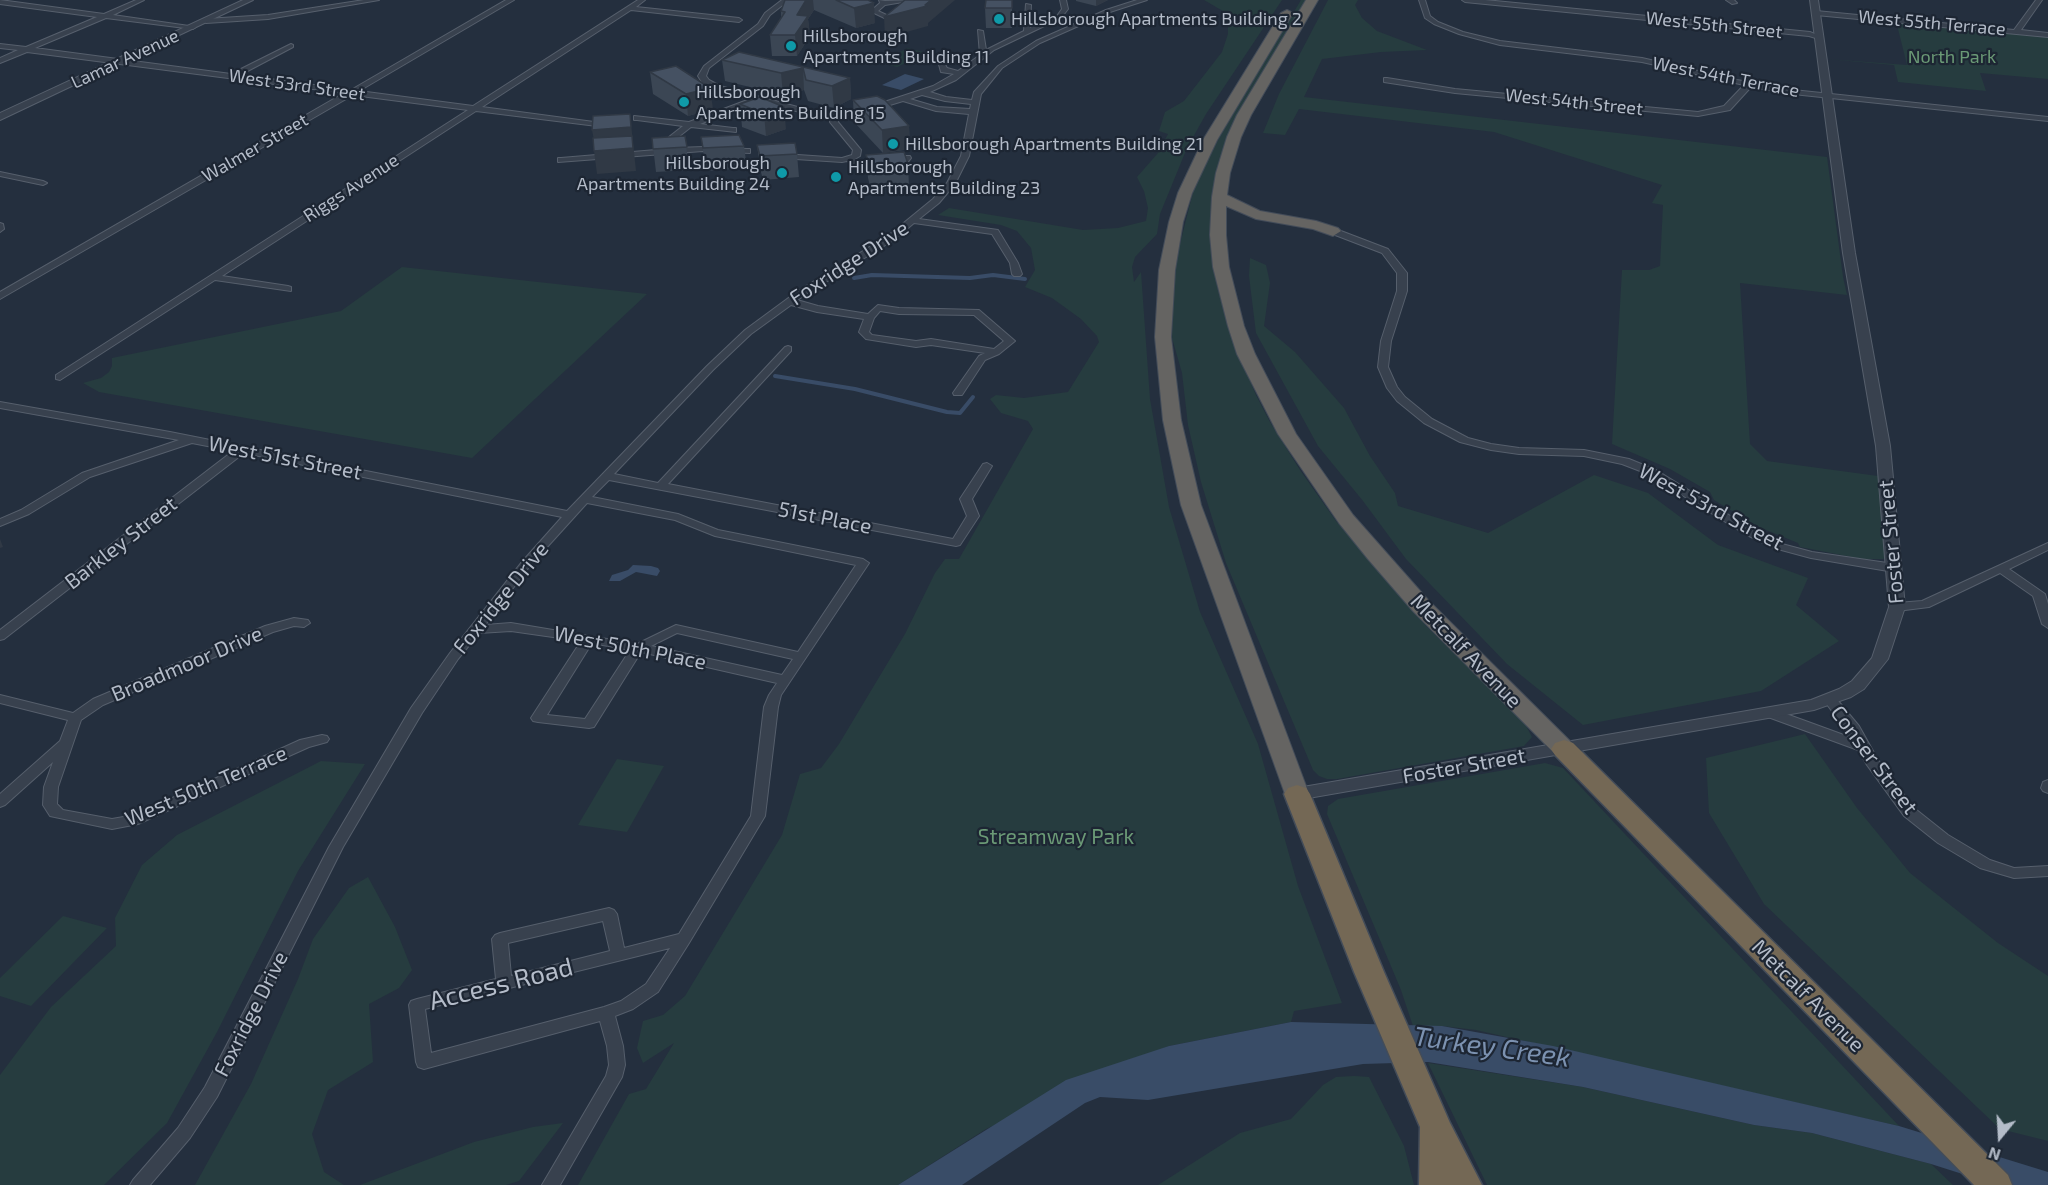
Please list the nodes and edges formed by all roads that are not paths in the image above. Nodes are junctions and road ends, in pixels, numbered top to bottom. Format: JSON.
{"nodes":[{"id":1,"x":141,"y":0,"type":"edge"},
{"id":2,"x":249,"y":0,"type":"edge"},
{"id":3,"x":376,"y":0,"type":"edge"},
{"id":4,"x":511,"y":0,"type":"edge"},
{"id":5,"x":642,"y":0,"type":"edge"},
{"id":6,"x":786,"y":0,"type":"edge"},
{"id":7,"x":912,"y":0,"type":"edge"},
{"id":8,"x":1063,"y":0,"type":"edge"},
{"id":9,"x":1144,"y":0,"type":"edge"},
{"id":10,"x":1295,"y":0,"type":"edge"},
{"id":11,"x":1312,"y":0,"type":"edge"},
{"id":12,"x":1422,"y":0,"type":"edge"},
{"id":13,"x":1465,"y":0,"type":"edge"},
{"id":14,"x":1814,"y":0,"type":"edge"},
{"id":15,"x":2039,"y":0,"type":"edge"},
{"id":16,"x":882,"y":1,"type":"edge"},
{"id":17,"x":0,"y":2,"type":"edge"},
{"id":18,"x":1028,"y":5,"type":"dead end"},
{"id":19,"x":630,"y":8,"type":"junction"},
{"id":20,"x":1816,"y":13,"type":"junction"},
{"id":21,"x":106,"y":16,"type":"junction"},
{"id":22,"x":738,"y":20,"type":"dead end"},
{"id":23,"x":206,"y":21,"type":"junction"},
{"id":24,"x":895,"y":21,"type":"edge"},
{"id":25,"x":193,"y":27,"type":"junction"},
{"id":26,"x":980,"y":31,"type":"dead end"},
{"id":27,"x":1027,"y":31,"type":"junction"},
{"id":28,"x":2018,"y":32,"type":"junction"},
{"id":29,"x":2048,"y":35,"type":"edge"},
{"id":30,"x":1819,"y":37,"type":"junction"},
{"id":31,"x":0,"y":46,"type":"edge"},
{"id":32,"x":291,"y":46,"type":"dead end"},
{"id":33,"x":27,"y":50,"type":"junction"},
{"id":34,"x":983,"y":54,"type":"junction"},
{"id":35,"x":939,"y":58,"type":"dead end"},
{"id":36,"x":0,"y":61,"type":"edge"},
{"id":37,"x":118,"y":62,"type":"junction"},
{"id":38,"x":959,"y":73,"type":"junction"},
{"id":39,"x":233,"y":76,"type":"junction"},
{"id":40,"x":1388,"y":80,"type":"dead end"},
{"id":41,"x":1749,"y":84,"type":"junction"},
{"id":42,"x":352,"y":92,"type":"junction"},
{"id":43,"x":924,"y":93,"type":"junction"},
{"id":44,"x":1829,"y":96,"type":"junction"},
{"id":45,"x":756,"y":99,"type":"junction"},
{"id":46,"x":906,"y":99,"type":"junction"},
{"id":47,"x":975,"y":102,"type":"junction"},
{"id":48,"x":473,"y":109,"type":"junction"},
{"id":49,"x":974,"y":112,"type":"junction"},
{"id":50,"x":835,"y":115,"type":"junction"},
{"id":51,"x":0,"y":117,"type":"edge"},
{"id":52,"x":637,"y":118,"type":"dead end"},
{"id":53,"x":2048,"y":119,"type":"edge"},
{"id":54,"x":594,"y":124,"type":"edge"},
{"id":55,"x":689,"y":125,"type":"junction"},
{"id":56,"x":733,"y":130,"type":"dead end"},
{"id":57,"x":672,"y":151,"type":"junction"},
{"id":58,"x":747,"y":151,"type":"dead end"},
{"id":59,"x":776,"y":156,"type":"edge"},
{"id":60,"x":907,"y":158,"type":"edge"},
{"id":61,"x":849,"y":159,"type":"junction"},
{"id":62,"x":561,"y":160,"type":"dead end"},
{"id":63,"x":0,"y":174,"type":"edge"},
{"id":64,"x":43,"y":183,"type":"dead end"},
{"id":65,"x":1219,"y":197,"type":"junction"},
{"id":66,"x":914,"y":221,"type":"junction"},
{"id":67,"x":1333,"y":231,"type":"junction"},
{"id":68,"x":1218,"y":235,"type":"junction"},
{"id":69,"x":1017,"y":274,"type":"dead end"},
{"id":70,"x":212,"y":277,"type":"junction"},
{"id":71,"x":288,"y":290,"type":"dead end"},
{"id":72,"x":0,"y":296,"type":"edge"},
{"id":73,"x":789,"y":301,"type":"junction"},
{"id":74,"x":870,"y":316,"type":"junction"},
{"id":75,"x":788,"y":349,"type":"dead end"},
{"id":76,"x":996,"y":352,"type":"junction"},
{"id":77,"x":60,"y":376,"type":"dead end"},
{"id":78,"x":958,"y":393,"type":"dead end"},
{"id":79,"x":3,"y":408,"type":"edge"},
{"id":80,"x":162,"y":434,"type":"junction"},
{"id":81,"x":191,"y":439,"type":"junction"},
{"id":82,"x":242,"y":449,"type":"junction"},
{"id":83,"x":148,"y":454,"type":"junction"},
{"id":84,"x":987,"y":466,"type":"dead end"},
{"id":85,"x":607,"y":476,"type":"junction"},
{"id":86,"x":661,"y":486,"type":"junction"},
{"id":87,"x":584,"y":499,"type":"junction"},
{"id":88,"x":570,"y":515,"type":"junction"},
{"id":89,"x":0,"y":523,"type":"edge"},
{"id":90,"x":2048,"y":546,"type":"edge"},
{"id":91,"x":1894,"y":568,"type":"junction"},
{"id":92,"x":2002,"y":568,"type":"junction"},
{"id":93,"x":1897,"y":607,"type":"junction"},
{"id":94,"x":304,"y":623,"type":"dead end"},
{"id":95,"x":2048,"y":624,"type":"edge"},
{"id":96,"x":475,"y":629,"type":"junction"},
{"id":97,"x":0,"y":636,"type":"edge"},
{"id":98,"x":589,"y":639,"type":"junction"},
{"id":99,"x":638,"y":648,"type":"junction"},
{"id":100,"x":800,"y":656,"type":"junction"},
{"id":101,"x":784,"y":680,"type":"junction"},
{"id":102,"x":0,"y":699,"type":"edge"},
{"id":103,"x":1829,"y":699,"type":"junction"},
{"id":104,"x":1773,"y":714,"type":"junction"},
{"id":105,"x":75,"y":718,"type":"junction"},
{"id":106,"x":322,"y":739,"type":"dead end"},
{"id":107,"x":66,"y":743,"type":"junction"},
{"id":108,"x":1862,"y":746,"type":"junction"},
{"id":109,"x":1564,"y":749,"type":"junction"},
{"id":110,"x":1297,"y":794,"type":"junction"},
{"id":111,"x":0,"y":802,"type":"edge"},
{"id":112,"x":2048,"y":871,"type":"edge"},
{"id":113,"x":684,"y":939,"type":"junction"},
{"id":114,"x":618,"y":955,"type":"junction"},
{"id":115,"x":504,"y":983,"type":"junction"},
{"id":116,"x":606,"y":1013,"type":"junction"},
{"id":117,"x":1436,"y":1127,"type":"junction"},
{"id":118,"x":138,"y":1185,"type":"edge"},
{"id":119,"x":551,"y":1185,"type":"edge"},
{"id":120,"x":1435,"y":1185,"type":"edge"},
{"id":121,"x":1466,"y":1185,"type":"edge"},
{"id":122,"x":1996,"y":1185,"type":"edge"}],
"edges":[{"from":1,"to":21,"type":"street"},
{"from":2,"to":23,"type":"street","name":"Lamar Avenue"},
{"from":3,"to":23,"type":"street"},
{"from":4,"to":42,"type":"street","name":"Walmer Street"},
{"from":5,"to":19,"type":"street","name":"Riggs Avenue"},
{"from":6,"to":45,"type":"street"},
{"from":7,"to":16,"type":"street"},
{"from":8,"to":27,"type":"street"},
{"from":9,"to":47,"type":"street","name":"Foxridge Drive"},
{"from":10,"to":110,"type":"highway"},
{"from":11,"to":65,"type":"highway","name":"Metcalf Avenue"},
{"from":12,"to":41,"type":"street","name":"West 54th Terrace"},
{"from":13,"to":30,"type":"street","name":"West 55th Street"},
{"from":14,"to":20,"type":"street","name":"Foster Street"},
{"from":15,"to":28,"type":"street"},
{"from":16,"to":24,"type":"street"},
{"from":17,"to":21,"type":"street"},
{"from":18,"to":27,"type":"street"},
{"from":19,"to":22,"type":"street"},
{"from":19,"to":48,"type":"street","name":"Riggs Avenue"},
{"from":20,"to":28,"type":"street","name":"West 55th Terrace"},
{"from":20,"to":30,"type":"street","name":"Foster Street"},
{"from":21,"to":25,"type":"street"},
{"from":21,"to":33,"type":"street"},
{"from":23,"to":25,"type":"street","name":"Lamar Avenue"},
{"from":25,"to":37,"type":"street","name":"Lamar Avenue"},
{"from":26,"to":34,"type":"street"},
{"from":27,"to":34,"type":"street"},
{"from":28,"to":29,"type":"street","name":"West 55th Terrace"},
{"from":30,"to":44,"type":"street","name":"Foster Street"},
{"from":31,"to":33,"type":"street","name":"West 53rd Street"},
{"from":32,"to":39,"type":"street"},
{"from":33,"to":36,"type":"street"},
{"from":33,"to":37,"type":"street","name":"West 53rd Street"},
{"from":34,"to":38,"type":"street"},
{"from":35,"to":38,"type":"street"},
{"from":37,"to":39,"type":"street","name":"West 53rd Street"},
{"from":37,"to":51,"type":"street","name":"Lamar Avenue"},
{"from":38,"to":43,"type":"street"},
{"from":39,"to":42,"type":"street","name":"West 53rd Street"},
{"from":40,"to":41,"type":"street","name":"West 54th Street"},
{"from":41,"to":44,"type":"street","name":"West 54th Terrace"},
{"from":42,"to":48,"type":"street","name":"West 53rd Street"},
{"from":42,"to":72,"type":"street","name":"Walmer Street"},
{"from":43,"to":46,"type":"street"},
{"from":43,"to":47,"type":"street"},
{"from":44,"to":53,"type":"street","name":"West 54th Terrace"},
{"from":44,"to":91,"type":"street","name":"Foster Street"},
{"from":45,"to":50,"type":"street"},
{"from":45,"to":55,"type":"street"},
{"from":46,"to":49,"type":"street"},
{"from":46,"to":50,"type":"street"},
{"from":47,"to":49,"type":"street","name":"Foxridge Drive"},
{"from":48,"to":54,"type":"street","name":"West 53rd Street"},
{"from":48,"to":70,"type":"street","name":"Riggs Avenue"},
{"from":49,"to":66,"type":"street","name":"Foxridge Drive"},
{"from":50,"to":61,"type":"street"},
{"from":52,"to":55,"type":"street"},
{"from":55,"to":56,"type":"street"},
{"from":55,"to":57,"type":"street"},
{"from":57,"to":58,"type":"street"},
{"from":57,"to":62,"type":"street"},
{"from":59,"to":61,"type":"street"},
{"from":60,"to":61,"type":"street"},
{"from":63,"to":64,"type":"street"},
{"from":65,"to":67,"type":"highway"},
{"from":65,"to":68,"type":"highway","name":"Metcalf Avenue"},
{"from":66,"to":69,"type":"street"},
{"from":66,"to":73,"type":"street","name":"Foxridge Drive"},
{"from":67,"to":68,"type":"highway"},
{"from":67,"to":91,"type":"street","name":"West 53rd Street"},
{"from":68,"to":109,"type":"highway","name":"Metcalf Avenue"},
{"from":70,"to":71,"type":"street"},
{"from":70,"to":77,"type":"street","name":"Riggs Avenue"},
{"from":73,"to":74,"type":"street"},
{"from":73,"to":85,"type":"street","name":"Foxridge Drive"},
{"from":74,"to":76,"type":"street"},
{"from":74,"to":76,"type":"street"},
{"from":75,"to":86,"type":"street"},
{"from":76,"to":78,"type":"street"},
{"from":79,"to":80,"type":"street","name":"West 51st Street"},
{"from":80,"to":81,"type":"street","name":"West 51st Street"},
{"from":80,"to":83,"type":"street"},
{"from":81,"to":82,"type":"street","name":"West 51st Street"},
{"from":81,"to":83,"type":"street"},
{"from":82,"to":88,"type":"street","name":"West 51st Street"},
{"from":82,"to":97,"type":"street","name":"Barkley Street"},
{"from":83,"to":89,"type":"street"},
{"from":84,"to":86,"type":"street","name":"51st Place"},
{"from":85,"to":86,"type":"street","name":"51st Place"},
{"from":85,"to":87,"type":"street","name":"Foxridge Drive"},
{"from":87,"to":88,"type":"street","name":"Foxridge Drive"},
{"from":87,"to":100,"type":"street","name":"Access Road"},
{"from":88,"to":96,"type":"street","name":"Foxridge Drive"},
{"from":90,"to":92,"type":"street"},
{"from":91,"to":93,"type":"street","name":"Foster Street"},
{"from":92,"to":93,"type":"street"},
{"from":92,"to":95,"type":"street"},
{"from":93,"to":103,"type":"street","name":"Foster Street"},
{"from":94,"to":105,"type":"street","name":"Broadmoor Drive"},
{"from":96,"to":98,"type":"street","name":"West 50th Place"},
{"from":96,"to":118,"type":"street","name":"Foxridge Drive"},
{"from":98,"to":99,"type":"street","name":"West 50th Place"},
{"from":98,"to":99,"type":"street"},
{"from":99,"to":100,"type":"street"},
{"from":99,"to":101,"type":"street","name":"West 50th Place"},
{"from":100,"to":101,"type":"street","name":"Access Road"},
{"from":101,"to":113,"type":"street","name":"Access Road"},
{"from":102,"to":105,"type":"street"},
{"from":103,"to":104,"type":"street","name":"Foster Street"},
{"from":103,"to":108,"type":"street","name":"Conser Street"},
{"from":104,"to":108,"type":"street"},
{"from":104,"to":109,"type":"street","name":"Foster Street"},
{"from":105,"to":107,"type":"street"},
{"from":106,"to":107,"type":"street","name":"West 50th Terrace"},
{"from":107,"to":111,"type":"street"},
{"from":108,"to":112,"type":"street","name":"Conser Street"},
{"from":109,"to":110,"type":"street","name":"Foster Street"},
{"from":109,"to":122,"type":"highway","name":"Metcalf Avenue"},
{"from":110,"to":117,"type":"highway"},
{"from":113,"to":114,"type":"street","name":"Access Road"},
{"from":113,"to":116,"type":"street","name":"Access Road"},
{"from":114,"to":115,"type":"street","name":"Access Road"},
{"from":114,"to":115,"type":"street"},
{"from":115,"to":116,"type":"street","name":"Access Road"},
{"from":116,"to":119,"type":"street"},
{"from":117,"to":120,"type":"highway"},
{"from":117,"to":121,"type":"highway"}]}
